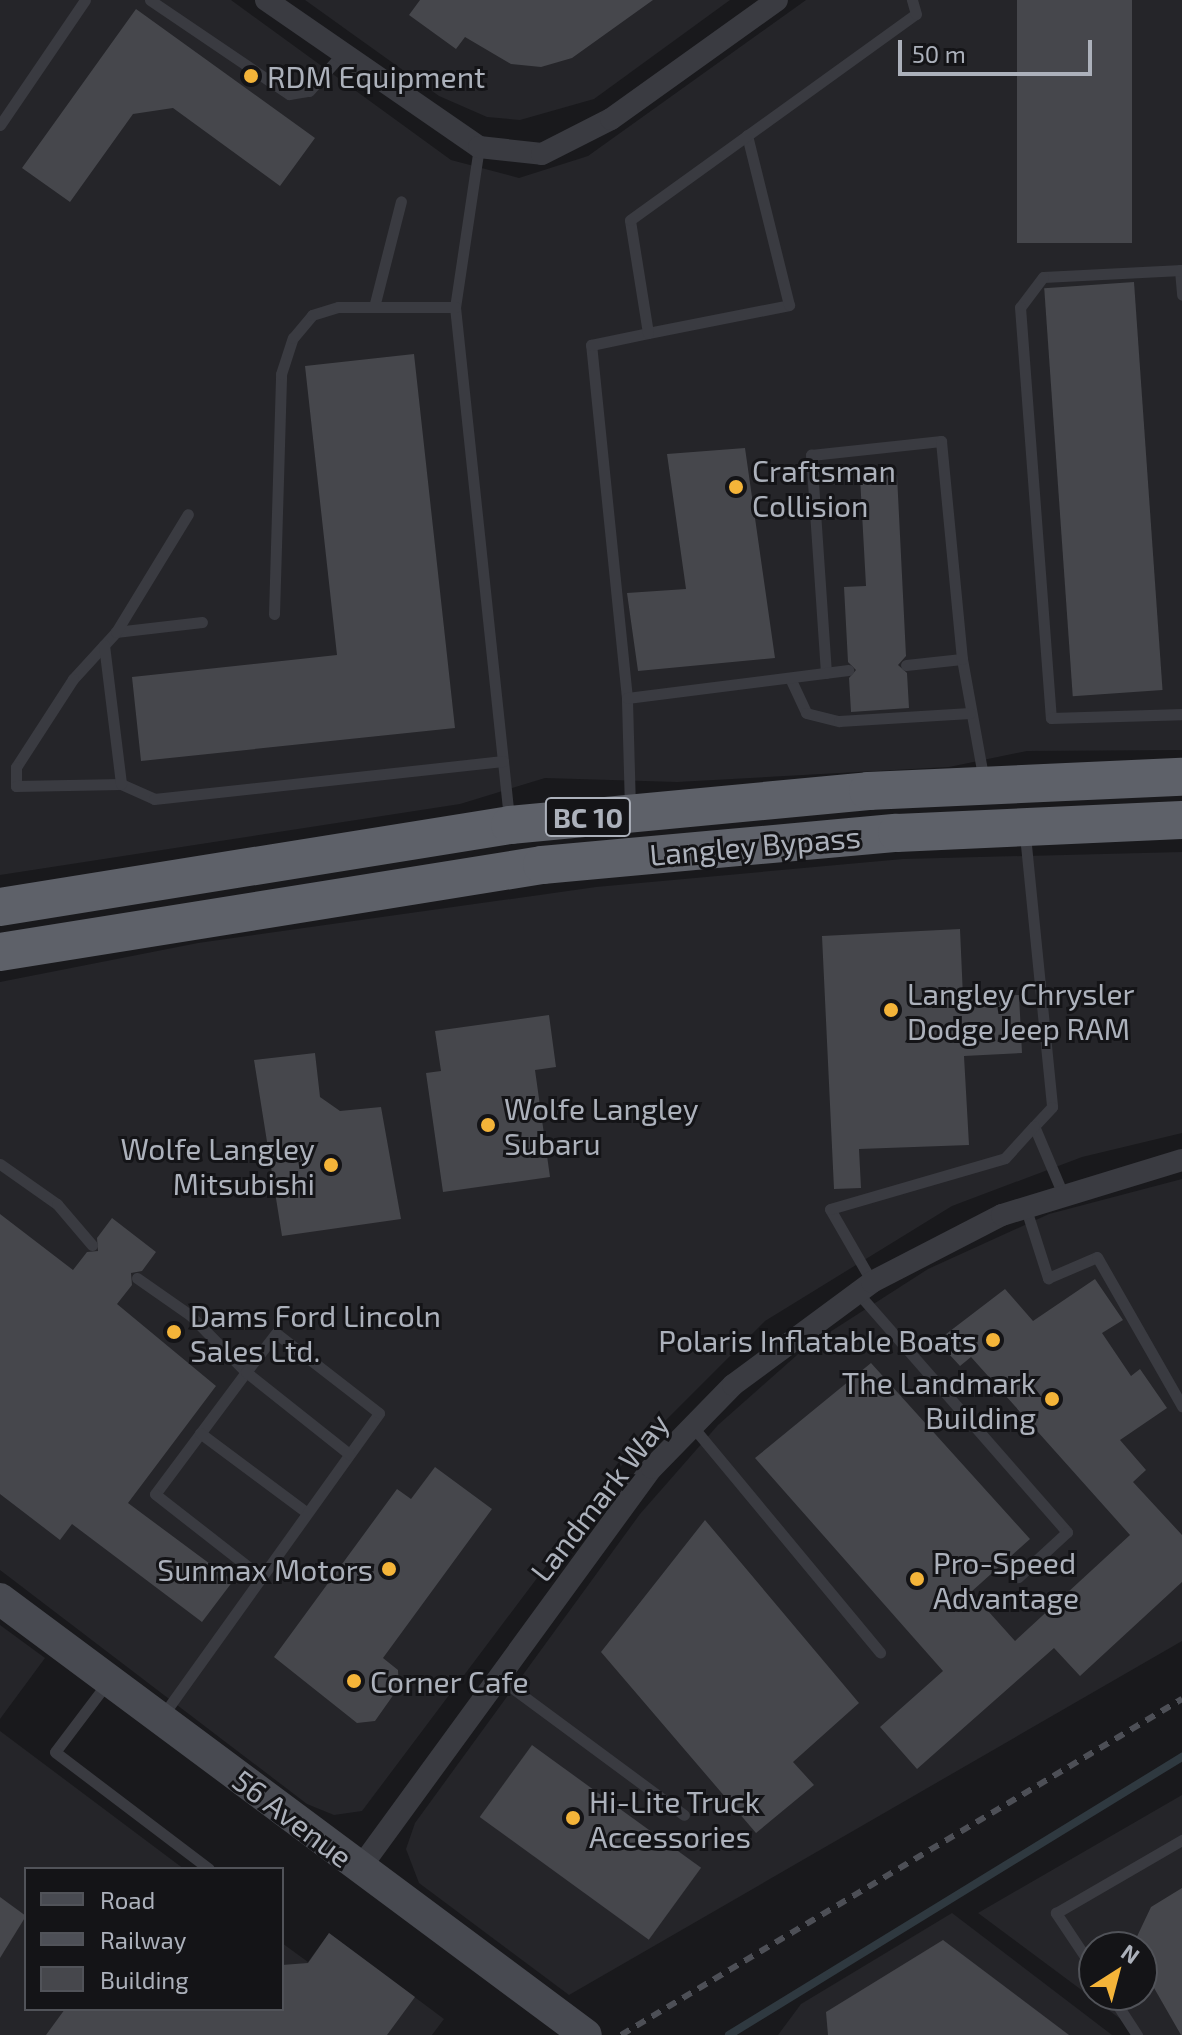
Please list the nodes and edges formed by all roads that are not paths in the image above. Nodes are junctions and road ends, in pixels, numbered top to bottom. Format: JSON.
{"nodes":[{"id":1,"x":85,"y":0,"type":"edge"},
{"id":2,"x":150,"y":0,"type":"edge"},
{"id":3,"x":266,"y":0,"type":"edge"},
{"id":4,"x":777,"y":0,"type":"edge"},
{"id":5,"x":912,"y":0,"type":"edge"},
{"id":6,"x":341,"y":55,"type":"junction"},
{"id":7,"x":0,"y":125,"type":"edge"},
{"id":8,"x":747,"y":135,"type":"junction"},
{"id":9,"x":479,"y":147,"type":"junction"},
{"id":10,"x":401,"y":201,"type":"dead end"},
{"id":11,"x":1181,"y":270,"type":"edge"},
{"id":12,"x":1182,"y":295,"type":"edge"},
{"id":13,"x":374,"y":307,"type":"junction"},
{"id":14,"x":455,"y":307,"type":"junction"},
{"id":15,"x":648,"y":333,"type":"junction"},
{"id":16,"x":188,"y":514,"type":"dead end"},
{"id":17,"x":274,"y":614,"type":"dead end"},
{"id":18,"x":202,"y":622,"type":"dead end"},
{"id":19,"x":116,"y":632,"type":"junction"},
{"id":20,"x":104,"y":645,"type":"junction"},
{"id":21,"x":962,"y":659,"type":"junction"},
{"id":22,"x":906,"y":665,"type":"dead end"},
{"id":23,"x":848,"y":670,"type":"dead end"},
{"id":24,"x":826,"y":673,"type":"junction"},
{"id":25,"x":790,"y":678,"type":"junction"},
{"id":26,"x":627,"y":698,"type":"junction"},
{"id":27,"x":970,"y":713,"type":"junction"},
{"id":28,"x":1182,"y":714,"type":"edge"},
{"id":29,"x":503,"y":761,"type":"junction"},
{"id":30,"x":1182,"y":777,"type":"edge"},
{"id":31,"x":121,"y":784,"type":"junction"},
{"id":32,"x":984,"y":785,"type":"junction"},
{"id":33,"x":630,"y":812,"type":"junction"},
{"id":34,"x":1182,"y":820,"type":"edge"},
{"id":35,"x":510,"y":825,"type":"junction"},
{"id":36,"x":1024,"y":826,"type":"junction"},
{"id":37,"x":0,"y":907,"type":"edge"},
{"id":38,"x":0,"y":952,"type":"edge"},
{"id":39,"x":1034,"y":1126,"type":"junction"},
{"id":40,"x":1182,"y":1160,"type":"edge"},
{"id":41,"x":0,"y":1164,"type":"edge"},
{"id":42,"x":1062,"y":1192,"type":"junction"},
{"id":43,"x":1025,"y":1206,"type":"junction"},
{"id":44,"x":92,"y":1245,"type":"dead end"},
{"id":45,"x":137,"y":1278,"type":"dead end"},
{"id":46,"x":865,"y":1287,"type":"junction"},
{"id":47,"x":246,"y":1372,"type":"junction"},
{"id":48,"x":1182,"y":1406,"type":"edge"},
{"id":49,"x":693,"y":1427,"type":"junction"},
{"id":50,"x":200,"y":1433,"type":"junction"},
{"id":51,"x":349,"y":1454,"type":"junction"},
{"id":52,"x":306,"y":1512,"type":"junction"},
{"id":53,"x":260,"y":1576,"type":"junction"},
{"id":54,"x":1018,"y":1577,"type":"dead end"},
{"id":55,"x":0,"y":1599,"type":"edge"},
{"id":56,"x":880,"y":1652,"type":"dead end"},
{"id":57,"x":499,"y":1678,"type":"junction"},
{"id":58,"x":108,"y":1683,"type":"junction"},
{"id":59,"x":160,"y":1719,"type":"junction"},
{"id":60,"x":684,"y":1815,"type":"dead end"},
{"id":61,"x":1182,"y":1840,"type":"edge"},
{"id":62,"x":206,"y":1867,"type":"edge"},
{"id":63,"x":360,"y":1868,"type":"junction"},
{"id":64,"x":1078,"y":1946,"type":"edge"},
{"id":65,"x":1121,"y":2011,"type":"edge"},
{"id":66,"x":586,"y":2035,"type":"edge"},
{"id":67,"x":1137,"y":2035,"type":"edge"}],
"edges":[{"from":1,"to":7,"type":"lane"},
{"from":2,"to":6,"type":"lane"},
{"from":3,"to":6,"type":"street"},
{"from":4,"to":9,"type":"street"},
{"from":5,"to":8,"type":"lane"},
{"from":6,"to":9,"type":"street"},
{"from":8,"to":15,"type":"lane"},
{"from":8,"to":15,"type":"lane"},
{"from":9,"to":14,"type":"lane"},
{"from":10,"to":13,"type":"lane"},
{"from":11,"to":12,"type":"lane"},
{"from":11,"to":28,"type":"lane"},
{"from":13,"to":14,"type":"lane"},
{"from":13,"to":17,"type":"lane"},
{"from":14,"to":29,"type":"lane"},
{"from":15,"to":26,"type":"lane"},
{"from":16,"to":19,"type":"lane"},
{"from":18,"to":19,"type":"lane"},
{"from":19,"to":20,"type":"lane"},
{"from":20,"to":31,"type":"lane"},
{"from":20,"to":31,"type":"lane"},
{"from":21,"to":22,"type":"lane"},
{"from":21,"to":24,"type":"lane"},
{"from":21,"to":27,"type":"lane"},
{"from":23,"to":24,"type":"lane"},
{"from":24,"to":25,"type":"lane"},
{"from":25,"to":26,"type":"lane"},
{"from":25,"to":27,"type":"lane"},
{"from":26,"to":33,"type":"lane"},
{"from":27,"to":32,"type":"lane"},
{"from":29,"to":31,"type":"lane"},
{"from":29,"to":35,"type":"lane"},
{"from":30,"to":32,"type":"highway","name":"Langley Bypass","number":"BC 10"},
{"from":32,"to":33,"type":"highway","name":"Langley Bypass","number":"BC 10"},
{"from":33,"to":35,"type":"highway","name":"Langley Bypass","number":"BC 10"},
{"from":34,"to":36,"type":"highway","name":"Langley Bypass","number":"BC 10"},
{"from":35,"to":37,"type":"highway","name":"Langley Bypass","number":"BC 10"},
{"from":36,"to":38,"type":"highway","name":"Langley Bypass","number":"BC 10"},
{"from":36,"to":39,"type":"lane"},
{"from":39,"to":42,"type":"lane"},
{"from":39,"to":46,"type":"lane"},
{"from":40,"to":42,"type":"street","name":"Landmark Way"},
{"from":41,"to":44,"type":"lane"},
{"from":42,"to":43,"type":"street","name":"Landmark Way"},
{"from":43,"to":46,"type":"street","name":"Landmark Way"},
{"from":43,"to":48,"type":"lane"},
{"from":45,"to":47,"type":"lane"},
{"from":46,"to":49,"type":"street","name":"Landmark Way"},
{"from":46,"to":54,"type":"lane"},
{"from":47,"to":50,"type":"lane"},
{"from":47,"to":51,"type":"lane"},
{"from":47,"to":51,"type":"lane"},
{"from":49,"to":56,"type":"lane"},
{"from":49,"to":57,"type":"street","name":"Landmark Way"},
{"from":50,"to":52,"type":"lane"},
{"from":50,"to":53,"type":"lane"},
{"from":51,"to":52,"type":"lane"},
{"from":52,"to":53,"type":"lane"},
{"from":53,"to":59,"type":"lane"},
{"from":55,"to":58,"type":"main road","name":"56 Avenue"},
{"from":57,"to":60,"type":"lane"},
{"from":57,"to":63,"type":"street","name":"Landmark Way"},
{"from":58,"to":59,"type":"main road","name":"56 Avenue"},
{"from":58,"to":62,"type":"lane"},
{"from":59,"to":63,"type":"main road","name":"56 Avenue"},
{"from":61,"to":64,"type":"lane"},
{"from":63,"to":66,"type":"main road","name":"56 Avenue"},
{"from":65,"to":67,"type":"lane"}]}
